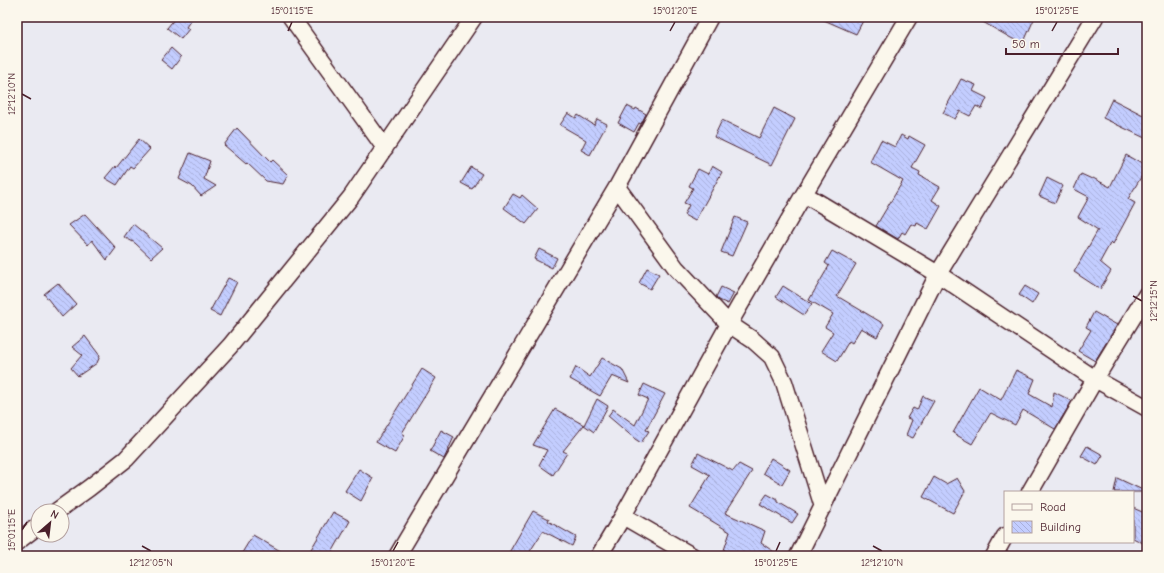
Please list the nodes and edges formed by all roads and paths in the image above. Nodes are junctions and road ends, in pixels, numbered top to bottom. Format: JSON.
{"nodes":[{"id":1,"x":291,"y":17,"type":"edge"},
{"id":2,"x":474,"y":17,"type":"edge"},
{"id":3,"x":710,"y":17,"type":"edge"},
{"id":4,"x":909,"y":17,"type":"edge"},
{"id":5,"x":1095,"y":17,"type":"edge"},
{"id":6,"x":385,"y":148,"type":"junction"},
{"id":7,"x":617,"y":187,"type":"junction"},
{"id":8,"x":804,"y":194,"type":"junction"},
{"id":9,"x":938,"y":274,"type":"junction"},
{"id":10,"x":1147,"y":294,"type":"edge"},
{"id":11,"x":729,"y":324,"type":"junction"},
{"id":12,"x":1095,"y":379,"type":"junction"},
{"id":13,"x":1147,"y":408,"type":"edge"},
{"id":14,"x":1031,"y":491,"type":"edge"},
{"id":15,"x":68,"y":503,"type":"edge"},
{"id":16,"x":823,"y":508,"type":"junction"},
{"id":17,"x":623,"y":516,"type":"junction"},
{"id":18,"x":30,"y":532,"type":"edge"},
{"id":19,"x":1004,"y":538,"type":"edge"},
{"id":20,"x":17,"y":542,"type":"edge"},
{"id":21,"x":397,"y":556,"type":"edge"},
{"id":22,"x":599,"y":556,"type":"edge"},
{"id":23,"x":692,"y":556,"type":"edge"},
{"id":24,"x":798,"y":556,"type":"edge"},
{"id":25,"x":994,"y":556,"type":"edge"}],
"edges":[{"from":1,"to":6,"type":"street"},
{"from":2,"to":6,"type":"street"},
{"from":3,"to":7,"type":"street"},
{"from":4,"to":8,"type":"street"},
{"from":5,"to":9,"type":"street"},
{"from":6,"to":15,"type":"street"},
{"from":7,"to":11,"type":"street"},
{"from":7,"to":21,"type":"street"},
{"from":8,"to":9,"type":"street"},
{"from":8,"to":11,"type":"street"},
{"from":9,"to":12,"type":"street"},
{"from":9,"to":16,"type":"street"},
{"from":10,"to":12,"type":"street"},
{"from":11,"to":16,"type":"street"},
{"from":11,"to":17,"type":"street"},
{"from":12,"to":13,"type":"street"},
{"from":12,"to":14,"type":"street"},
{"from":16,"to":24,"type":"street"},
{"from":17,"to":22,"type":"street"},
{"from":17,"to":23,"type":"street"},
{"from":18,"to":20,"type":"street"},
{"from":19,"to":25,"type":"street"}]}
